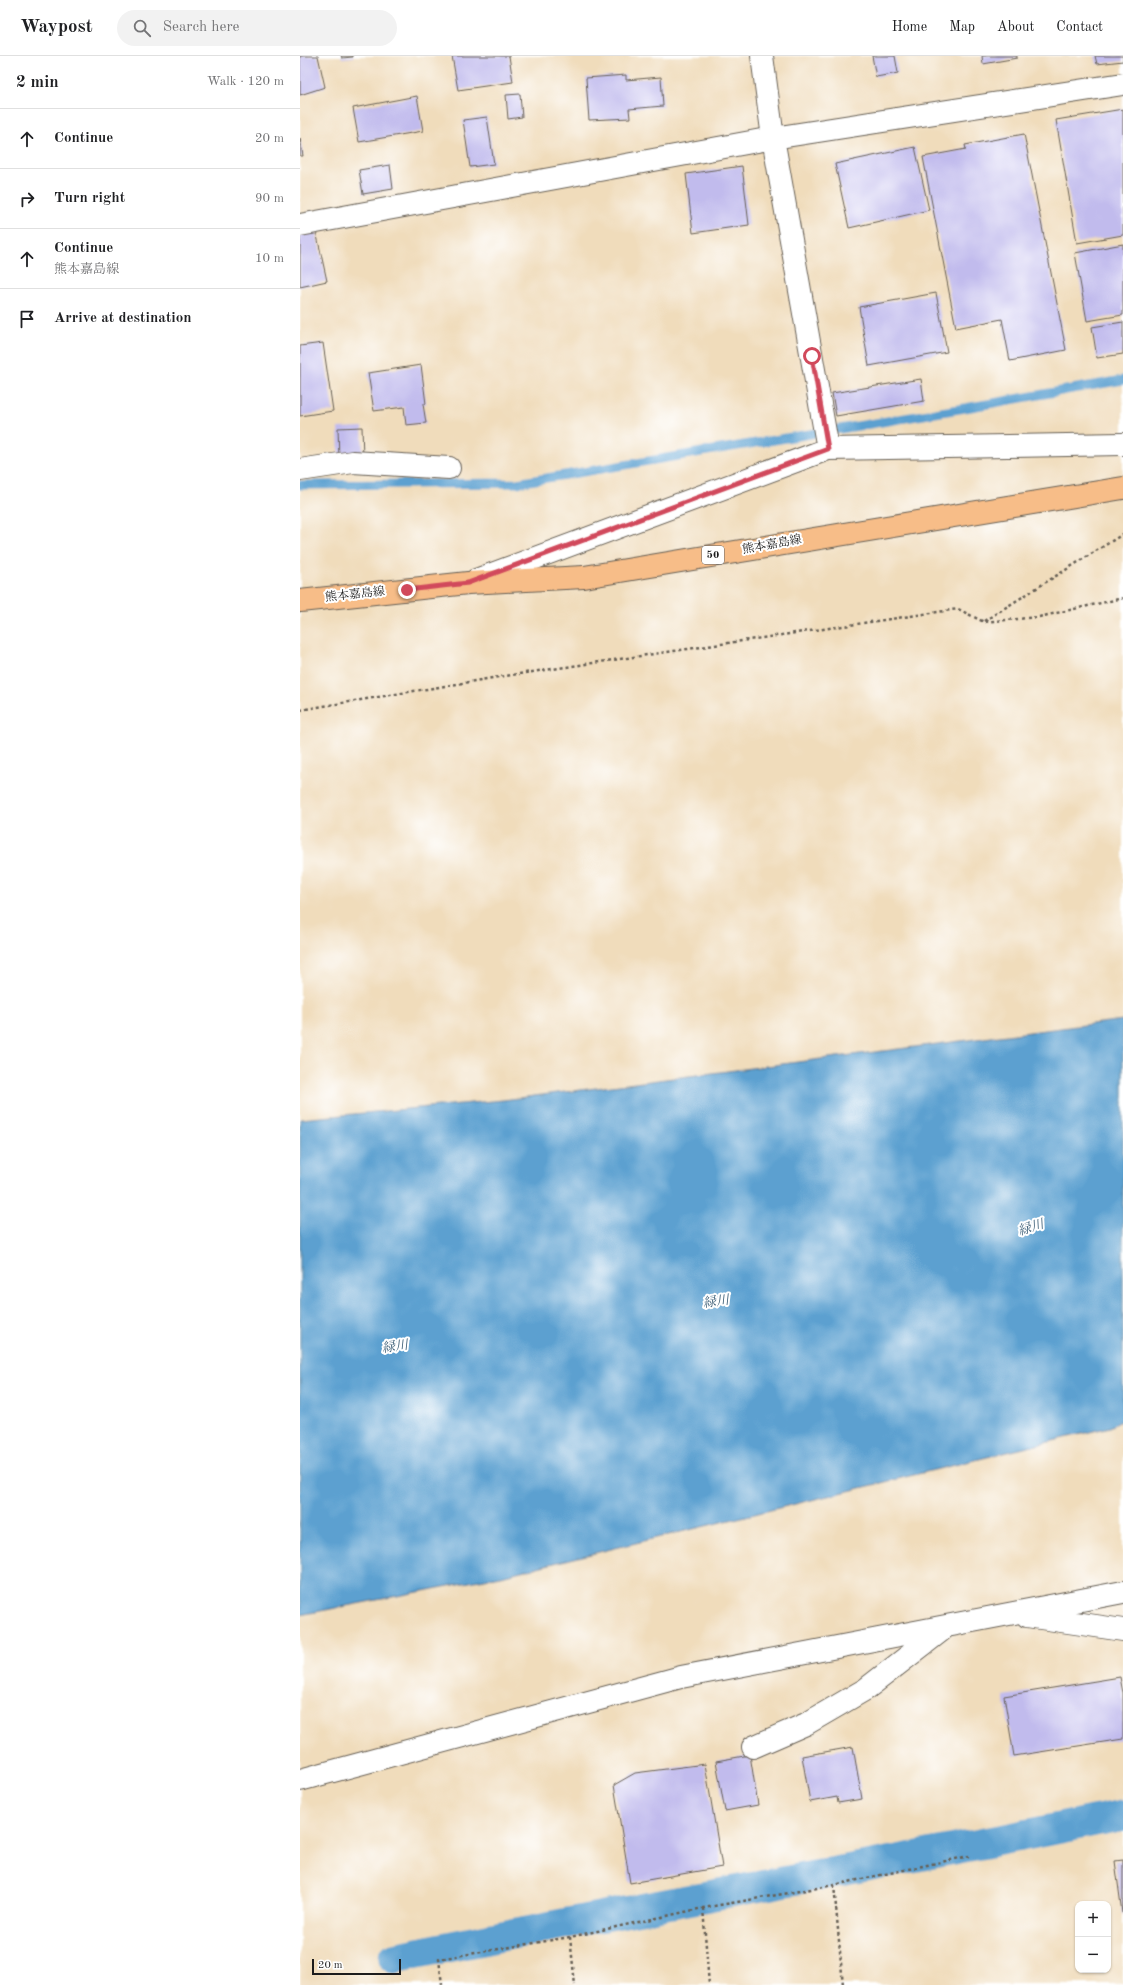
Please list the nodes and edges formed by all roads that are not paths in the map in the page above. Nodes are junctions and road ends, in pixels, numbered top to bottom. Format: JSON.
{"nodes":[{"id":1,"x":762,"y":56,"type":"edge"},
{"id":2,"x":1123,"y":84,"type":"edge"},
{"id":3,"x":773,"y":138,"type":"junction"},
{"id":4,"x":300,"y":225,"type":"edge"},
{"id":5,"x":1123,"y":444,"type":"edge"},
{"id":6,"x":828,"y":449,"type":"junction"},
{"id":7,"x":449,"y":468,"type":"dead end"},
{"id":8,"x":300,"y":470,"type":"edge"},
{"id":9,"x":1123,"y":488,"type":"edge"},
{"id":10,"x":468,"y":583,"type":"junction"},
{"id":11,"x":300,"y":601,"type":"edge"},
{"id":12,"x":1123,"y":1592,"type":"edge"},
{"id":13,"x":1010,"y":1614,"type":"junction"},
{"id":14,"x":945,"y":1628,"type":"junction"},
{"id":15,"x":1123,"y":1630,"type":"edge"},
{"id":16,"x":753,"y":1747,"type":"dead end"},
{"id":17,"x":300,"y":1780,"type":"edge"}],
"edges":[{"from":1,"to":3,"type":"street"},
{"from":2,"to":3,"type":"street"},
{"from":3,"to":4,"type":"street"},
{"from":3,"to":6,"type":"street"},
{"from":5,"to":6,"type":"street"},
{"from":6,"to":10,"type":"street"},
{"from":7,"to":8,"type":"street"},
{"from":9,"to":10,"type":"main road","name":"熊本嘉島線","number":"50"},
{"from":10,"to":11,"type":"main road","name":"熊本嘉島線","number":"50"},
{"from":12,"to":13,"type":"street"},
{"from":13,"to":14,"type":"street"},
{"from":13,"to":15,"type":"street"},
{"from":14,"to":16,"type":"street"},
{"from":14,"to":17,"type":"street"}]}
